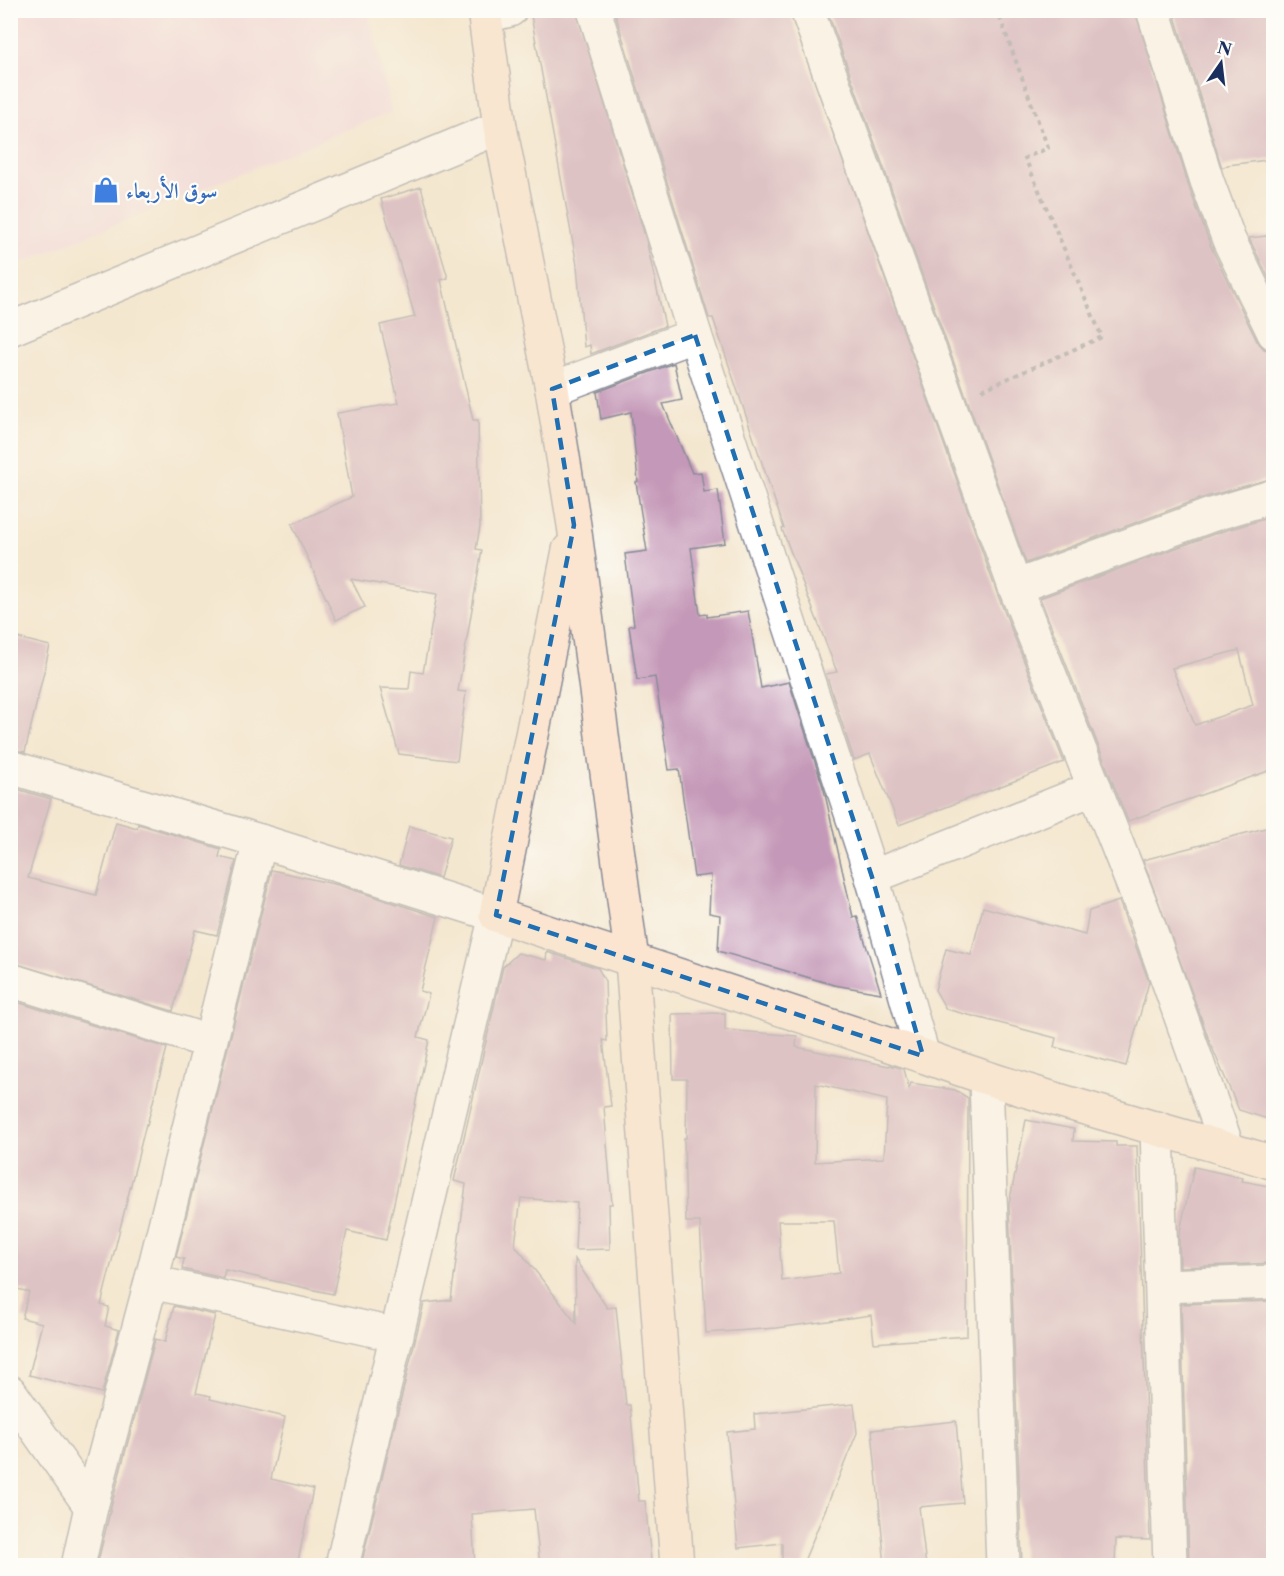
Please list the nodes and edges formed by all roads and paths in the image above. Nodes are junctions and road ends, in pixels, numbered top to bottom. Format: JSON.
{"nodes":[{"id":1,"x":594,"y":10,"type":"edge"},
{"id":2,"x":807,"y":10,"type":"edge"},
{"id":3,"x":997,"y":10,"type":"edge"},
{"id":4,"x":1153,"y":10,"type":"edge"},
{"id":5,"x":493,"y":12,"type":"edge"},
{"id":6,"x":500,"y":127,"type":"junction"},
{"id":7,"x":10,"y":329,"type":"edge"},
{"id":8,"x":1274,"y":333,"type":"edge"},
{"id":9,"x":695,"y":335,"type":"junction"},
{"id":10,"x":552,"y":389,"type":"junction"},
{"id":11,"x":948,"y":404,"type":"junction"},
{"id":12,"x":1274,"y":496,"type":"edge"},
{"id":13,"x":574,"y":525,"type":"junction"},
{"id":14,"x":1015,"y":587,"type":"junction"},
{"id":15,"x":10,"y":767,"type":"edge"},
{"id":16,"x":1095,"y":788,"type":"junction"},
{"id":17,"x":260,"y":841,"type":"junction"},
{"id":18,"x":872,"y":877,"type":"junction"},
{"id":19,"x":496,"y":915,"type":"junction"},
{"id":20,"x":632,"y":960,"type":"junction"},
{"id":21,"x":11,"y":982,"type":"edge"},
{"id":22,"x":210,"y":1042,"type":"junction"},
{"id":23,"x":923,"y":1056,"type":"junction"},
{"id":24,"x":987,"y":1080,"type":"junction"},
{"id":25,"x":1158,"y":1128,"type":"junction"},
{"id":26,"x":1228,"y":1149,"type":"junction"},
{"id":27,"x":1274,"y":1163,"type":"edge"},
{"id":28,"x":151,"y":1282,"type":"junction"},
{"id":29,"x":1274,"y":1282,"type":"edge"},
{"id":30,"x":1162,"y":1287,"type":"junction"},
{"id":31,"x":397,"y":1335,"type":"junction"},
{"id":32,"x":10,"y":1392,"type":"edge"},
{"id":33,"x":91,"y":1508,"type":"junction"},
{"id":34,"x":78,"y":1566,"type":"edge"},
{"id":35,"x":342,"y":1566,"type":"edge"},
{"id":36,"x":676,"y":1566,"type":"edge"},
{"id":37,"x":1003,"y":1566,"type":"edge"},
{"id":38,"x":1170,"y":1566,"type":"edge"}],
"edges":[{"from":1,"to":9,"type":"street"},
{"from":2,"to":11,"type":"street"},
{"from":3,"to":11,"type":"path"},
{"from":4,"to":8,"type":"street"},
{"from":5,"to":6,"type":"street"},
{"from":6,"to":7,"type":"street"},
{"from":6,"to":10,"type":"street"},
{"from":9,"to":10,"type":"street"},
{"from":9,"to":18,"type":"street"},
{"from":10,"to":13,"type":"street"},
{"from":11,"to":14,"type":"street"},
{"from":12,"to":14,"type":"street"},
{"from":13,"to":19,"type":"street"},
{"from":13,"to":20,"type":"street"},
{"from":14,"to":16,"type":"street"},
{"from":15,"to":17,"type":"street"},
{"from":16,"to":18,"type":"street"},
{"from":16,"to":26,"type":"street"},
{"from":17,"to":19,"type":"street"},
{"from":17,"to":22,"type":"street"},
{"from":18,"to":23,"type":"street"},
{"from":19,"to":20,"type":"street"},
{"from":19,"to":31,"type":"street"},
{"from":20,"to":23,"type":"street"},
{"from":20,"to":36,"type":"street"},
{"from":21,"to":22,"type":"street"},
{"from":22,"to":28,"type":"street"},
{"from":23,"to":24,"type":"street"},
{"from":24,"to":25,"type":"street"},
{"from":24,"to":37,"type":"street"},
{"from":25,"to":26,"type":"street"},
{"from":25,"to":30,"type":"street"},
{"from":26,"to":27,"type":"street"},
{"from":28,"to":31,"type":"street"},
{"from":28,"to":33,"type":"street"},
{"from":29,"to":30,"type":"street"},
{"from":30,"to":38,"type":"street"},
{"from":31,"to":35,"type":"street"},
{"from":32,"to":33,"type":"street"},
{"from":33,"to":34,"type":"street"}]}
